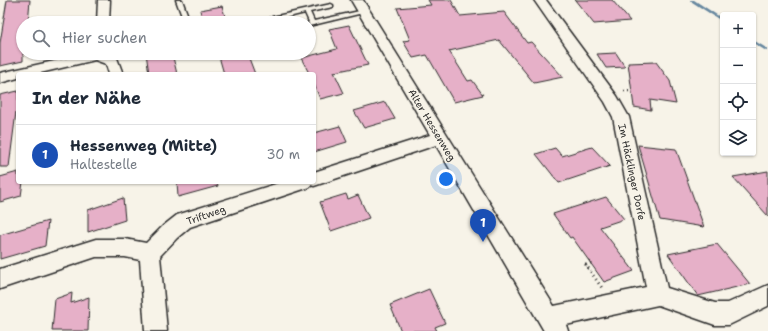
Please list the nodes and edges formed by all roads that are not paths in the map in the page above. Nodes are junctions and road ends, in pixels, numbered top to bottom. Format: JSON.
{"nodes":[{"id":1,"x":104,"y":0,"type":"edge"},
{"id":2,"x":179,"y":0,"type":"edge"},
{"id":3,"x":357,"y":0,"type":"edge"},
{"id":4,"x":540,"y":0,"type":"edge"},
{"id":5,"x":331,"y":6,"type":"dead end"},
{"id":6,"x":307,"y":11,"type":"junction"},
{"id":7,"x":364,"y":12,"type":"junction"},
{"id":8,"x":103,"y":16,"type":"edge"},
{"id":9,"x":185,"y":16,"type":"edge"},
{"id":10,"x":285,"y":16,"type":"edge"},
{"id":11,"x":308,"y":16,"type":"edge"},
{"id":12,"x":316,"y":23,"type":"edge"},
{"id":13,"x":75,"y":60,"type":"edge"},
{"id":14,"x":109,"y":60,"type":"edge"},
{"id":15,"x":25,"y":72,"type":"edge"},
{"id":16,"x":115,"y":72,"type":"edge"},
{"id":17,"x":16,"y":74,"type":"edge"},
{"id":18,"x":0,"y":78,"type":"edge"},
{"id":19,"x":440,"y":138,"type":"junction"},
{"id":20,"x":316,"y":178,"type":"edge"},
{"id":21,"x":298,"y":184,"type":"edge"},
{"id":22,"x":150,"y":253,"type":"junction"},
{"id":23,"x":0,"y":279,"type":"edge"},
{"id":24,"x":658,"y":295,"type":"junction"},
{"id":25,"x":768,"y":295,"type":"edge"},
{"id":26,"x":553,"y":324,"type":"edge"},
{"id":27,"x":156,"y":331,"type":"edge"}],
"edges":[{"from":1,"to":8,"type":"street"},
{"from":2,"to":9,"type":"lane"},
{"from":3,"to":7,"type":"street","name":"Alter Hessenweg"},
{"from":4,"to":24,"type":"street","name":"Im Häcklinger Dorfe"},
{"from":5,"to":6,"type":"lane"},
{"from":6,"to":10,"type":"lane"},
{"from":6,"to":11,"type":"lane"},
{"from":7,"to":12,"type":"lane"},
{"from":7,"to":19,"type":"street","name":"Alter Hessenweg"},
{"from":13,"to":15,"type":"street"},
{"from":14,"to":16,"type":"street"},
{"from":17,"to":18,"type":"street"},
{"from":19,"to":20,"type":"street"},
{"from":19,"to":26,"type":"street","name":"Alter Hessenweg"},
{"from":21,"to":22,"type":"street","name":"Triftweg"},
{"from":22,"to":23,"type":"street"},
{"from":22,"to":27,"type":"street"},
{"from":24,"to":25,"type":"street"},
{"from":24,"to":26,"type":"street"}]}
